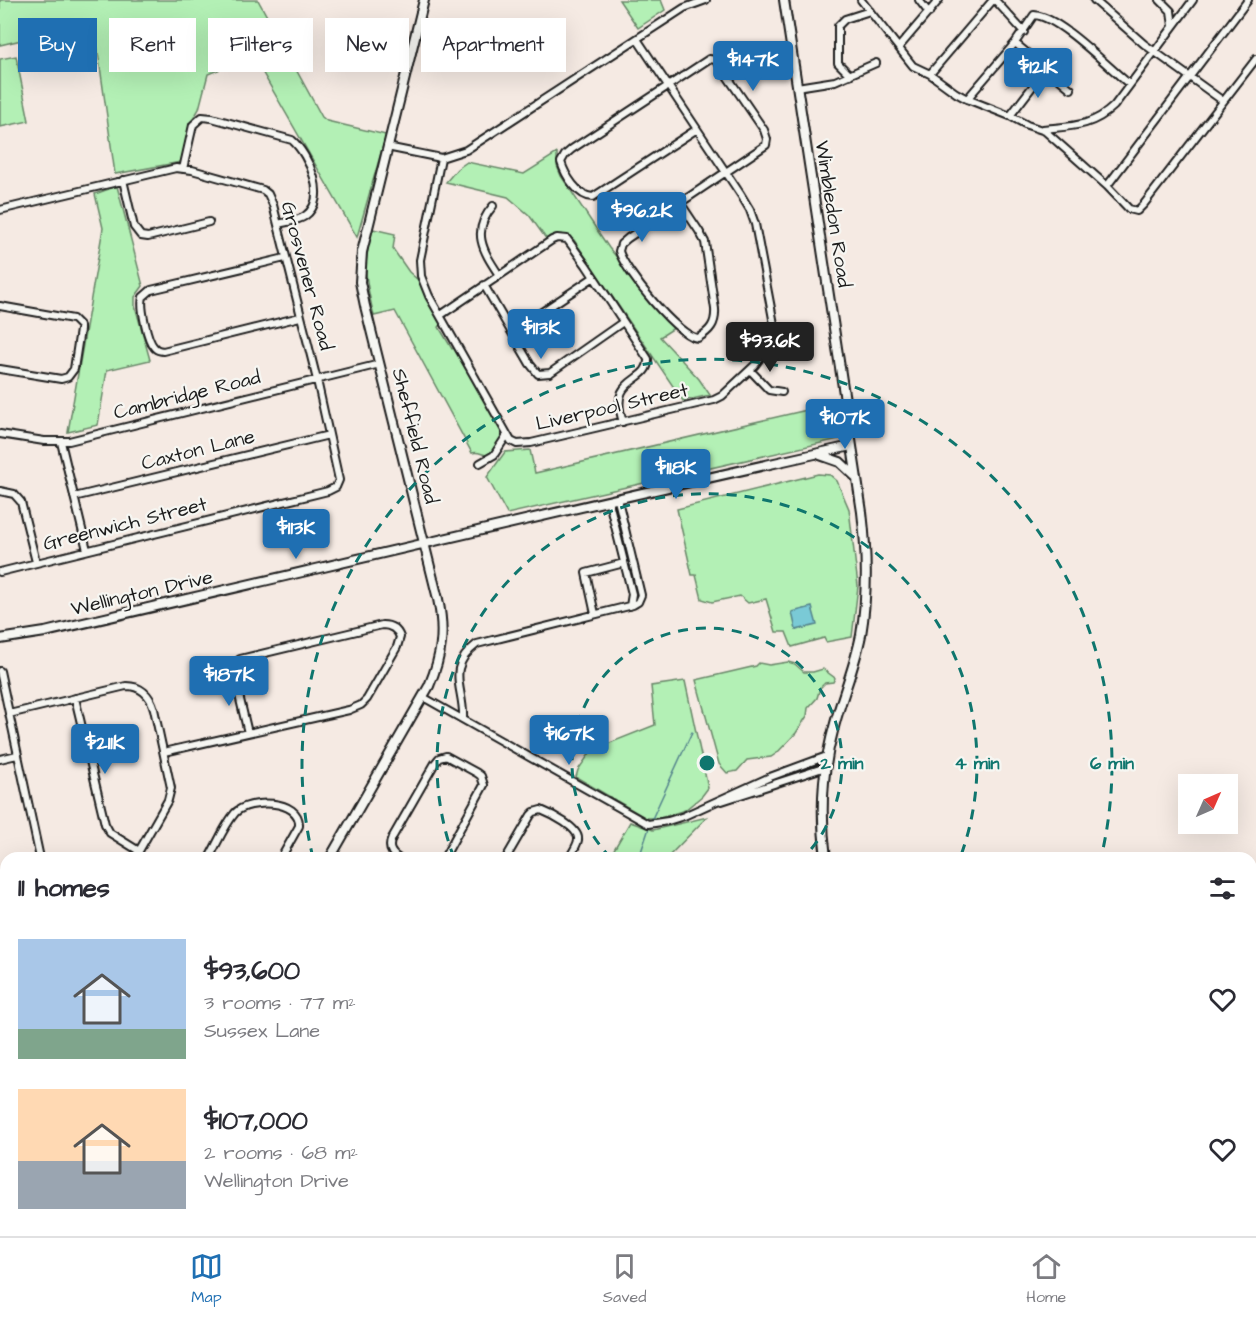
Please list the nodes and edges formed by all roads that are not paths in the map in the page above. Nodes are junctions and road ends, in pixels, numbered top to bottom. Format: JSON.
{"nodes":[{"id":1,"x":424,"y":0,"type":"edge"},
{"id":2,"x":706,"y":0,"type":"edge"},
{"id":3,"x":784,"y":0,"type":"edge"},
{"id":4,"x":861,"y":0,"type":"edge"},
{"id":5,"x":919,"y":0,"type":"edge"},
{"id":6,"x":939,"y":0,"type":"edge"},
{"id":7,"x":994,"y":0,"type":"edge"},
{"id":8,"x":1094,"y":0,"type":"edge"},
{"id":9,"x":1160,"y":0,"type":"edge"},
{"id":10,"x":1193,"y":0,"type":"edge"},
{"id":11,"x":1248,"y":0,"type":"edge"},
{"id":12,"x":870,"y":11,"type":"junction"},
{"id":13,"x":928,"y":13,"type":"junction"},
{"id":14,"x":1173,"y":26,"type":"junction"},
{"id":15,"x":1024,"y":32,"type":"junction"},
{"id":16,"x":637,"y":39,"type":"junction"},
{"id":17,"x":1015,"y":43,"type":"junction"},
{"id":18,"x":899,"y":47,"type":"junction"},
{"id":19,"x":1156,"y":51,"type":"junction"},
{"id":20,"x":1256,"y":59,"type":"edge"},
{"id":21,"x":876,"y":63,"type":"dead end"},
{"id":22,"x":1046,"y":69,"type":"junction"},
{"id":23,"x":930,"y":74,"type":"junction"},
{"id":24,"x":850,"y":75,"type":"junction"},
{"id":25,"x":1190,"y":76,"type":"junction"},
{"id":26,"x":668,"y":84,"type":"junction"},
{"id":27,"x":1129,"y":84,"type":"junction"},
{"id":28,"x":797,"y":87,"type":"junction"},
{"id":29,"x":1071,"y":88,"type":"dead end"},
{"id":30,"x":967,"y":99,"type":"junction"},
{"id":31,"x":1223,"y":101,"type":"junction"},
{"id":32,"x":1010,"y":116,"type":"junction"},
{"id":33,"x":697,"y":129,"type":"junction"},
{"id":34,"x":1043,"y":130,"type":"junction"},
{"id":35,"x":387,"y":147,"type":"junction"},
{"id":36,"x":441,"y":158,"type":"junction"},
{"id":37,"x":183,"y":169,"type":"junction"},
{"id":38,"x":726,"y":172,"type":"junction"},
{"id":39,"x":123,"y":180,"type":"junction"},
{"id":40,"x":1107,"y":186,"type":"junction"},
{"id":41,"x":681,"y":204,"type":"junction"},
{"id":42,"x":493,"y":206,"type":"dead end"},
{"id":43,"x":0,"y":210,"type":"edge"},
{"id":44,"x":209,"y":222,"type":"dead end"},
{"id":45,"x":278,"y":224,"type":"junction"},
{"id":46,"x":285,"y":258,"type":"junction"},
{"id":47,"x":500,"y":275,"type":"junction"},
{"id":48,"x":594,"y":277,"type":"junction"},
{"id":49,"x":484,"y":285,"type":"junction"},
{"id":50,"x":0,"y":306,"type":"edge"},
{"id":51,"x":441,"y":315,"type":"junction"},
{"id":52,"x":300,"y":317,"type":"junction"},
{"id":53,"x":623,"y":322,"type":"junction"},
{"id":54,"x":512,"y":332,"type":"junction"},
{"id":55,"x":381,"y":364,"type":"junction"},
{"id":56,"x":0,"y":369,"type":"edge"},
{"id":57,"x":750,"y":370,"type":"junction"},
{"id":58,"x":317,"y":380,"type":"junction"},
{"id":59,"x":782,"y":392,"type":"dead end"},
{"id":60,"x":623,"y":422,"type":"junction"},
{"id":61,"x":0,"y":434,"type":"edge"},
{"id":62,"x":329,"y":435,"type":"junction"},
{"id":63,"x":507,"y":435,"type":"junction"},
{"id":64,"x":61,"y":442,"type":"junction"},
{"id":65,"x":851,"y":447,"type":"junction"},
{"id":66,"x":816,"y":454,"type":"junction"},
{"id":67,"x":480,"y":463,"type":"dead end"},
{"id":68,"x":856,"y":477,"type":"junction"},
{"id":69,"x":0,"y":491,"type":"edge"},
{"id":70,"x":328,"y":491,"type":"joint"},
{"id":71,"x":74,"y":497,"type":"junction"},
{"id":72,"x":613,"y":501,"type":"junction"},
{"id":73,"x":424,"y":544,"type":"junction"},
{"id":74,"x":87,"y":550,"type":"junction"},
{"id":75,"x":631,"y":555,"type":"junction"},
{"id":76,"x":623,"y":561,"type":"junction"},
{"id":77,"x":36,"y":562,"type":"junction"},
{"id":78,"x":0,"y":572,"type":"edge"},
{"id":79,"x":630,"y":606,"type":"junction"},
{"id":80,"x":595,"y":614,"type":"junction"},
{"id":81,"x":0,"y":639,"type":"edge"},
{"id":82,"x":0,"y":670,"type":"edge"},
{"id":83,"x":423,"y":697,"type":"junction"},
{"id":84,"x":75,"y":698,"type":"junction"},
{"id":85,"x":9,"y":714,"type":"junction"},
{"id":86,"x":463,"y":719,"type":"junction"},
{"id":87,"x":248,"y":733,"type":"junction"},
{"id":88,"x":164,"y":752,"type":"junction"},
{"id":89,"x":17,"y":755,"type":"junction"},
{"id":90,"x":827,"y":756,"type":"junction"},
{"id":91,"x":0,"y":759,"type":"edge"},
{"id":92,"x":826,"y":767,"type":"junction"},
{"id":93,"x":718,"y":801,"type":"junction"},
{"id":94,"x":139,"y":851,"type":"joint"},
{"id":95,"x":39,"y":852,"type":"edge"},
{"id":96,"x":213,"y":852,"type":"edge"},
{"id":97,"x":284,"y":852,"type":"edge"},
{"id":98,"x":333,"y":852,"type":"edge"},
{"id":99,"x":393,"y":852,"type":"edge"},
{"id":100,"x":447,"y":852,"type":"edge"},
{"id":101,"x":509,"y":852,"type":"edge"},
{"id":102,"x":572,"y":852,"type":"edge"},
{"id":103,"x":826,"y":852,"type":"edge"}],
"edges":[{"from":1,"to":35,"type":"street","name":"Sheffield Road"},
{"from":2,"to":16,"type":"street"},
{"from":3,"to":28,"type":"street","name":"Wimbledon Road"},
{"from":4,"to":12,"type":"street"},
{"from":5,"to":13,"type":"street"},
{"from":6,"to":13,"type":"street"},
{"from":7,"to":15,"type":"street"},
{"from":7,"to":23,"type":"street"},
{"from":8,"to":19,"type":"street"},
{"from":9,"to":14,"type":"street"},
{"from":10,"to":14,"type":"street"},
{"from":11,"to":25,"type":"street"},
{"from":12,"to":18,"type":"street"},
{"from":12,"to":24,"type":"street"},
{"from":13,"to":18,"type":"street"},
{"from":14,"to":19,"type":"street"},
{"from":15,"to":17,"type":"street"},
{"from":15,"to":27,"type":"street"},
{"from":16,"to":26,"type":"street","name":"Liverpool Street"},
{"from":16,"to":36,"type":"street"},
{"from":17,"to":22,"type":"street"},
{"from":17,"to":30,"type":"street"},
{"from":18,"to":23,"type":"street"},
{"from":19,"to":25,"type":"street"},
{"from":19,"to":27,"type":"street"},
{"from":20,"to":31,"type":"street"},
{"from":21,"to":24,"type":"street"},
{"from":22,"to":29,"type":"street"},
{"from":22,"to":32,"type":"street"},
{"from":23,"to":30,"type":"street"},
{"from":24,"to":28,"type":"street"},
{"from":25,"to":31,"type":"street"},
{"from":25,"to":40,"type":"street"},
{"from":26,"to":33,"type":"street","name":"Liverpool Street"},
{"from":26,"to":33,"type":"street"},
{"from":26,"to":38,"type":"street"},
{"from":27,"to":34,"type":"street"},
{"from":28,"to":65,"type":"street","name":"Wimbledon Road"},
{"from":30,"to":32,"type":"street"},
{"from":31,"to":40,"type":"street"},
{"from":32,"to":34,"type":"street"},
{"from":33,"to":38,"type":"street","name":"Liverpool Street"},
{"from":34,"to":40,"type":"street"},
{"from":35,"to":36,"type":"street"},
{"from":35,"to":55,"type":"street","name":"Sheffield Road"},
{"from":36,"to":51,"type":"street"},
{"from":37,"to":39,"type":"street","name":"Grosvener Road"},
{"from":37,"to":45,"type":"street","name":"Grosvener Road"},
{"from":37,"to":45,"type":"street"},
{"from":38,"to":41,"type":"street"},
{"from":38,"to":57,"type":"street","name":"Liverpool Street"},
{"from":39,"to":43,"type":"street","name":"Grosvener Road"},
{"from":39,"to":44,"type":"street"},
{"from":41,"to":41,"type":"street"},
{"from":42,"to":47,"type":"street"},
{"from":45,"to":46,"type":"street","name":"Grosvener Road"},
{"from":46,"to":52,"type":"street","name":"Grosvener Road"},
{"from":46,"to":52,"type":"street"},
{"from":47,"to":48,"type":"street"},
{"from":47,"to":49,"type":"street"},
{"from":48,"to":53,"type":"street"},
{"from":48,"to":54,"type":"street"},
{"from":49,"to":51,"type":"street"},
{"from":49,"to":54,"type":"street"},
{"from":50,"to":56,"type":"street"},
{"from":51,"to":63,"type":"street"},
{"from":52,"to":58,"type":"street","name":"Grosvener Road"},
{"from":53,"to":54,"type":"street"},
{"from":53,"to":60,"type":"street"},
{"from":55,"to":58,"type":"street","name":"Cambridge Road"},
{"from":55,"to":73,"type":"street","name":"Sheffield Road"},
{"from":57,"to":59,"type":"street"},
{"from":57,"to":60,"type":"street","name":"Liverpool Street"},
{"from":58,"to":62,"type":"street","name":"Grosvener Road"},
{"from":58,"to":64,"type":"street","name":"Cambridge Road"},
{"from":60,"to":63,"type":"street","name":"Liverpool Street"},
{"from":61,"to":64,"type":"street","name":"Cambridge Road"},
{"from":62,"to":70,"type":"street","name":"Grosvener Road"},
{"from":62,"to":71,"type":"street","name":"Caxton Lane"},
{"from":63,"to":67,"type":"street"},
{"from":64,"to":71,"type":"street"},
{"from":65,"to":66,"type":"street","name":"Wellington Drive"},
{"from":65,"to":68,"type":"street","name":"Wimbledon Road"},
{"from":66,"to":68,"type":"street"},
{"from":66,"to":72,"type":"street","name":"Wellington Drive"},
{"from":68,"to":90,"type":"street","name":"Wimbledon Road"},
{"from":69,"to":77,"type":"street"},
{"from":70,"to":74,"type":"street","name":"Greenwich Street"},
{"from":71,"to":74,"type":"street"},
{"from":72,"to":73,"type":"street","name":"Wellington Drive"},
{"from":72,"to":75,"type":"street"},
{"from":72,"to":76,"type":"street"},
{"from":73,"to":81,"type":"street","name":"Wellington Drive"},
{"from":73,"to":83,"type":"street","name":"Sheffield Road"},
{"from":74,"to":77,"type":"street","name":"Greenwich Street"},
{"from":75,"to":76,"type":"street"},
{"from":75,"to":79,"type":"street"},
{"from":76,"to":79,"type":"street"},
{"from":76,"to":80,"type":"street"},
{"from":77,"to":78,"type":"street","name":"Greenwich Street"},
{"from":79,"to":80,"type":"street"},
{"from":80,"to":86,"type":"street"},
{"from":82,"to":85,"type":"street"},
{"from":83,"to":86,"type":"street"},
{"from":83,"to":98,"type":"street","name":"Sheffield Road"},
{"from":84,"to":85,"type":"street"},
{"from":84,"to":88,"type":"street"},
{"from":84,"to":94,"type":"street"},
{"from":85,"to":89,"type":"street"},
{"from":86,"to":93,"type":"street"},
{"from":87,"to":87,"type":"street"},
{"from":87,"to":88,"type":"street"},
{"from":88,"to":94,"type":"street"},
{"from":89,"to":91,"type":"street"},
{"from":89,"to":95,"type":"street"},
{"from":90,"to":92,"type":"street","name":"Wimbledon Road"},
{"from":90,"to":93,"type":"street"},
{"from":92,"to":93,"type":"street"},
{"from":92,"to":103,"type":"street","name":"Wimbledon Road"},
{"from":96,"to":97,"type":"street"},
{"from":99,"to":100,"type":"street"},
{"from":101,"to":102,"type":"street"}]}
